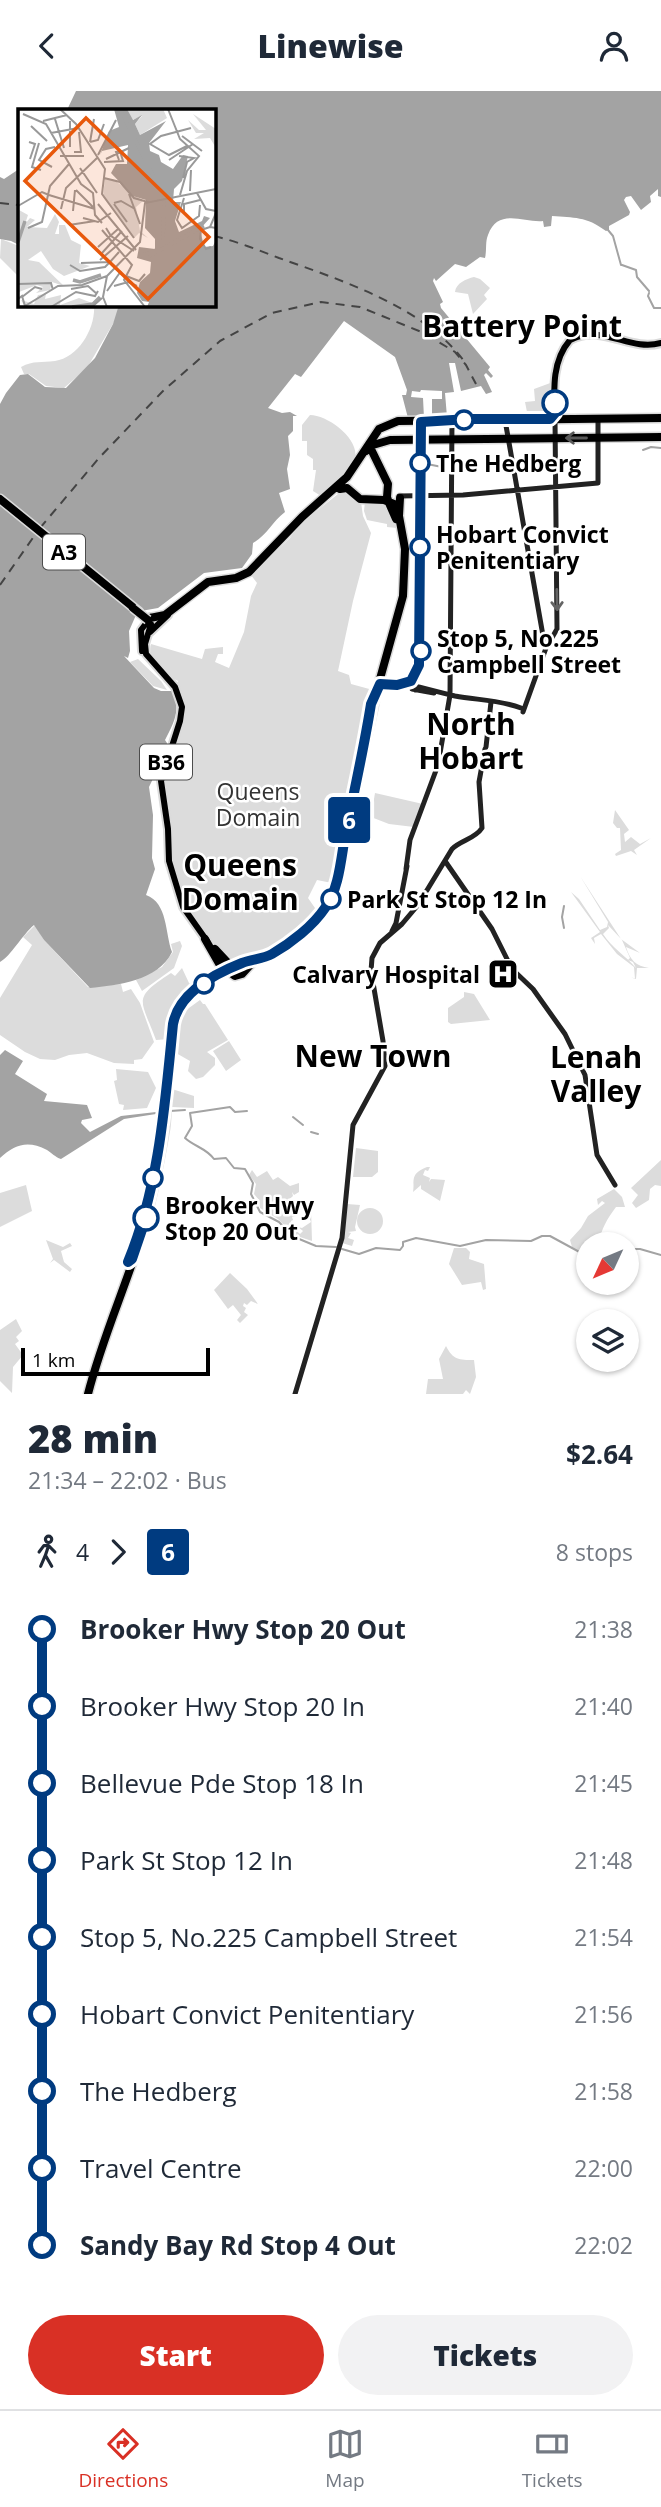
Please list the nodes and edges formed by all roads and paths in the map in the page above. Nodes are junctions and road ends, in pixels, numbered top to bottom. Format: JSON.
{"nodes":[{"id":1,"x":659,"y":345,"type":"edge"},
{"id":2,"x":553,"y":417,"type":"junction"},
{"id":3,"x":598,"y":418,"type":"junction"},
{"id":4,"x":661,"y":418,"type":"edge"},
{"id":5,"x":505,"y":419,"type":"junction"},
{"id":6,"x":452,"y":420,"type":"junction"},
{"id":7,"x":422,"y":421,"type":"junction"},
{"id":8,"x":661,"y":437,"type":"edge"},
{"id":9,"x":555,"y":438,"type":"junction"},
{"id":10,"x":598,"y":438,"type":"junction"},
{"id":11,"x":452,"y":439,"type":"junction"},
{"id":12,"x":509,"y":439,"type":"junction"},
{"id":13,"x":420,"y":440,"type":"junction"},
{"id":14,"x":369,"y":447,"type":"junction"},
{"id":15,"x":346,"y":487,"type":"junction"},
{"id":16,"x":556,"y":487,"type":"junction"},
{"id":17,"x":518,"y":490,"type":"junction"},
{"id":18,"x":452,"y":496,"type":"junction"},
{"id":19,"x":393,"y":497,"type":"junction"},
{"id":20,"x":420,"y":497,"type":"junction"},
{"id":21,"x":0,"y":499,"type":"edge"},
{"id":22,"x":315,"y":507,"type":"junction"},
{"id":23,"x":280,"y":542,"type":"junction"},
{"id":24,"x":404,"y":574,"type":"junction"},
{"id":25,"x":201,"y":586,"type":"junction"},
{"id":26,"x":169,"y":614,"type":"junction"},
{"id":27,"x":149,"y":621,"type":"junction"},
{"id":28,"x":157,"y":669,"type":"junction"},
{"id":29,"x":380,"y":669,"type":"junction"},
{"id":30,"x":386,"y":685,"type":"junction"},
{"id":31,"x":413,"y":685,"type":"junction"},
{"id":32,"x":449,"y":695,"type":"junction"},
{"id":33,"x":494,"y":702,"type":"junction"},
{"id":34,"x":371,"y":704,"type":"junction"},
{"id":35,"x":521,"y":710,"type":"junction"},
{"id":36,"x":447,"y":860,"type":"junction"},
{"id":37,"x":318,"y":919,"type":"junction"},
{"id":38,"x":396,"y":927,"type":"junction"},
{"id":39,"x":205,"y":939,"type":"junction"},
{"id":40,"x":233,"y":968,"type":"junction"},
{"id":41,"x":205,"y":984,"type":"junction"},
{"id":42,"x":166,"y":1115,"type":"dead end"},
{"id":43,"x":158,"y":1149,"type":"junction"},
{"id":44,"x":615,"y":1185,"type":"dead end"},
{"id":45,"x":138,"y":1239,"type":"junction"},
{"id":46,"x":131,"y":1261,"type":"junction"},
{"id":47,"x":88,"y":1387,"type":"edge"},
{"id":48,"x":295,"y":1394,"type":"edge"}],
"edges":[{"from":1,"to":2,"type":"main road"},
{"from":2,"to":3,"type":"highway"},
{"from":2,"to":5,"type":"highway"},
{"from":2,"to":9,"type":"main road"},
{"from":3,"to":4,"type":"highway"},
{"from":3,"to":10,"type":"main road"},
{"from":5,"to":6,"type":"highway"},
{"from":5,"to":12,"type":"main road"},
{"from":6,"to":7,"type":"highway"},
{"from":6,"to":11,"type":"main road"},
{"from":7,"to":13,"type":"main road"},
{"from":7,"to":14,"type":"highway"},
{"from":8,"to":10,"type":"highway"},
{"from":10,"to":9,"type":"highway","one_way":true},
{"from":9,"to":12,"type":"highway"},
{"from":9,"to":16,"type":"main road"},
{"from":10,"to":16,"type":"main road"},
{"from":11,"to":12,"type":"highway"},
{"from":11,"to":13,"type":"highway"},
{"from":11,"to":18,"type":"main road"},
{"from":12,"to":17,"type":"main road"},
{"from":13,"to":14,"type":"highway"},
{"from":13,"to":20,"type":"main road"},
{"from":14,"to":15,"type":"highway"},
{"from":14,"to":19,"type":"highway"},
{"from":14,"to":19,"type":"highway"},
{"from":14,"to":22,"type":"highway"},
{"from":15,"to":19,"type":"highway"},
{"from":15,"to":19,"type":"highway"},
{"from":15,"to":22,"type":"highway"},
{"from":16,"to":17,"type":"main road"},
{"from":16,"to":35,"type":"main road","one_way":true},
{"from":17,"to":18,"type":"main road"},
{"from":17,"to":35,"type":"main road"},
{"from":18,"to":20,"type":"main road"},
{"from":18,"to":32,"type":"main road"},
{"from":19,"to":20,"type":"main road"},
{"from":19,"to":24,"type":"highway"},
{"from":19,"to":24,"type":"highway"},
{"from":20,"to":31,"type":"main road"},
{"from":21,"to":27,"type":"highway","number":"A3","bridge":true},
{"from":22,"to":23,"type":"highway"},
{"from":22,"to":23,"type":"highway"},
{"from":23,"to":25,"type":"highway"},
{"from":23,"to":26,"type":"highway"},
{"from":24,"to":29,"type":"highway"},
{"from":24,"to":30,"type":"highway"},
{"from":25,"to":27,"type":"highway"},
{"from":25,"to":28,"type":"main road","number":"B36"},
{"from":26,"to":27,"type":"highway"},
{"from":26,"to":28,"type":"main road","number":"B36"},
{"from":27,"to":28,"type":"main road","number":"B36"},
{"from":28,"to":39,"type":"main road","number":"B36"},
{"from":29,"to":30,"type":"highway"},
{"from":29,"to":34,"type":"highway"},
{"from":30,"to":31,"type":"main road"},
{"from":30,"to":34,"type":"highway"},
{"from":30,"to":37,"type":"highway"},
{"from":31,"to":32,"type":"main road"},
{"from":32,"to":33,"type":"main road"},
{"from":32,"to":38,"type":"main road"},
{"from":33,"to":35,"type":"main road"},
{"from":33,"to":36,"type":"main road"},
{"from":34,"to":37,"type":"highway"},
{"from":36,"to":38,"type":"main road"},
{"from":36,"to":44,"type":"main road"},
{"from":37,"to":40,"type":"highway"},
{"from":37,"to":40,"type":"highway"},
{"from":38,"to":48,"type":"main road"},
{"from":39,"to":40,"type":"highway"},
{"from":39,"to":41,"type":"highway"},
{"from":40,"to":41,"type":"highway"},
{"from":41,"to":43,"type":"highway"},
{"from":41,"to":45,"type":"highway"},
{"from":42,"to":43,"type":"highway"},
{"from":43,"to":45,"type":"highway"},
{"from":45,"to":46,"type":"highway"},
{"from":46,"to":47,"type":"highway"},
{"from":46,"to":47,"type":"highway"}]}
